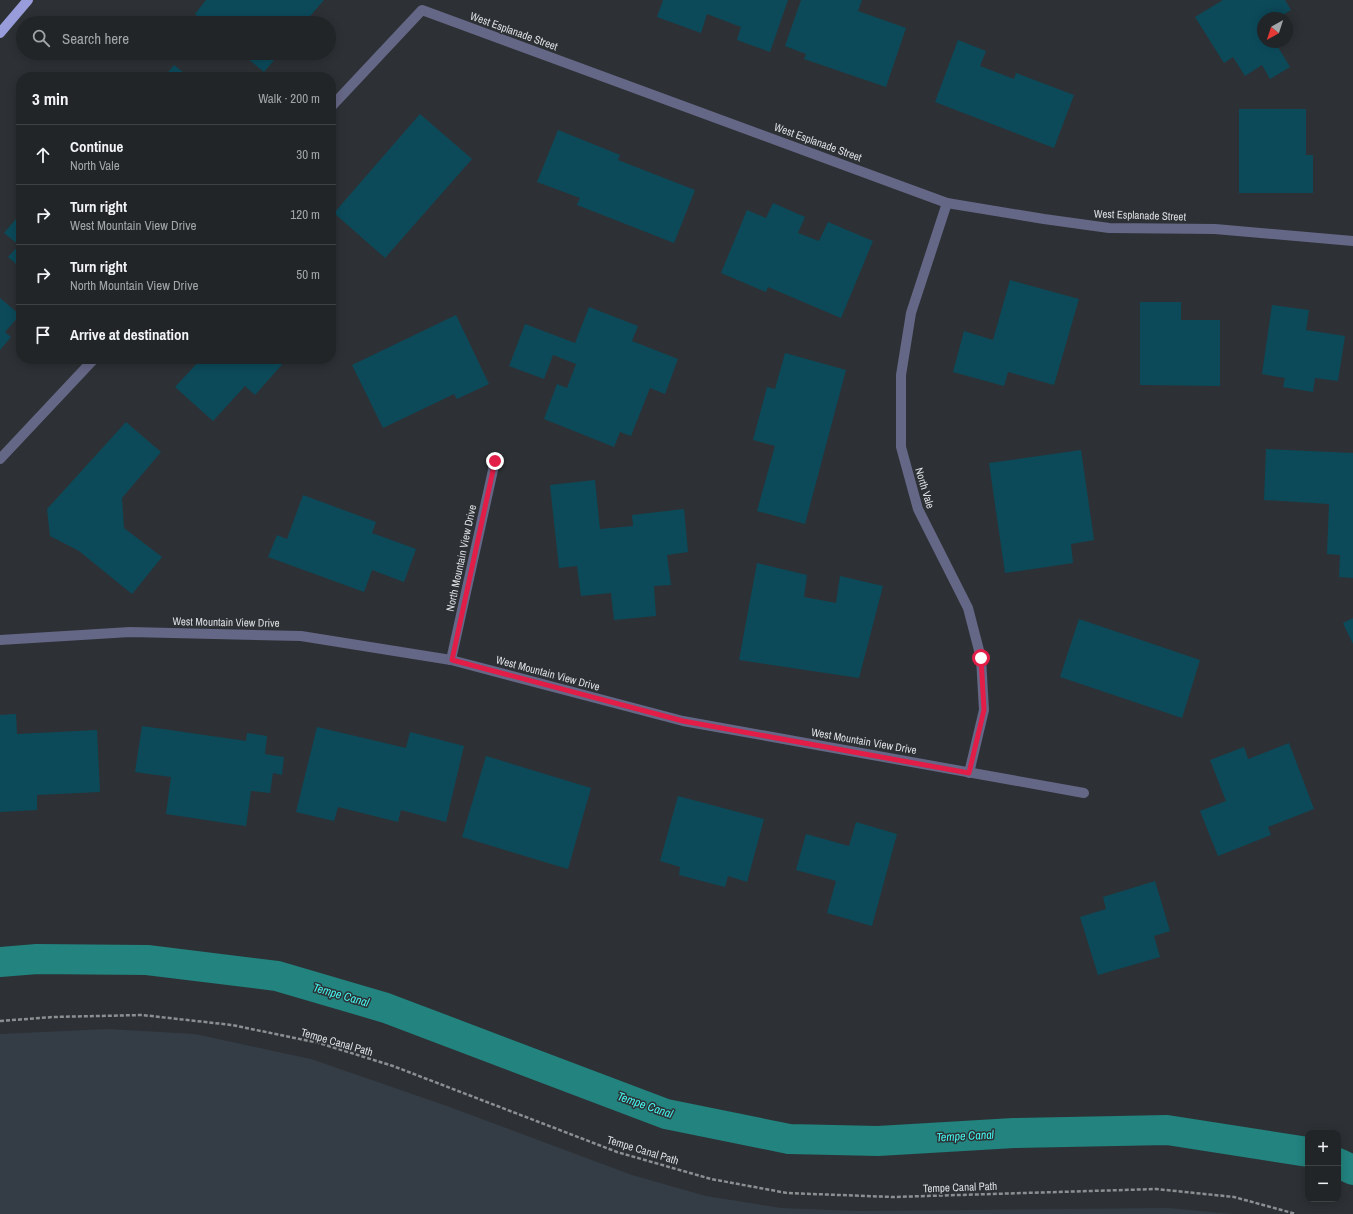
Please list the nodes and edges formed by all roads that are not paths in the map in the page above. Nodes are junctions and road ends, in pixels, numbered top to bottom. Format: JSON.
{"nodes":[{"id":1,"x":28,"y":0,"type":"edge"},
{"id":2,"x":0,"y":33,"type":"edge"},
{"id":3,"x":336,"y":102,"type":"edge"},
{"id":4,"x":947,"y":203,"type":"junction"},
{"id":5,"x":1353,"y":241,"type":"edge"},
{"id":6,"x":89,"y":364,"type":"edge"},
{"id":7,"x":0,"y":458,"type":"edge"},
{"id":8,"x":495,"y":461,"type":"dead end"},
{"id":9,"x":0,"y":640,"type":"edge"},
{"id":10,"x":452,"y":660,"type":"junction"},
{"id":11,"x":969,"y":773,"type":"junction"},
{"id":12,"x":1084,"y":793,"type":"dead end"}],
"edges":[{"from":1,"to":2,"type":"main road"},
{"from":3,"to":4,"type":"street","name":"West Esplanade Street"},
{"from":4,"to":5,"type":"street","name":"West Esplanade Street"},
{"from":4,"to":11,"type":"street","name":"North Vale"},
{"from":6,"to":7,"type":"street"},
{"from":8,"to":10,"type":"street","name":"North Mountain View Drive"},
{"from":9,"to":10,"type":"street","name":"West Mountain View Drive"},
{"from":10,"to":11,"type":"street","name":"West Mountain View Drive"},
{"from":11,"to":12,"type":"street","name":"West Mountain View Drive"}]}
